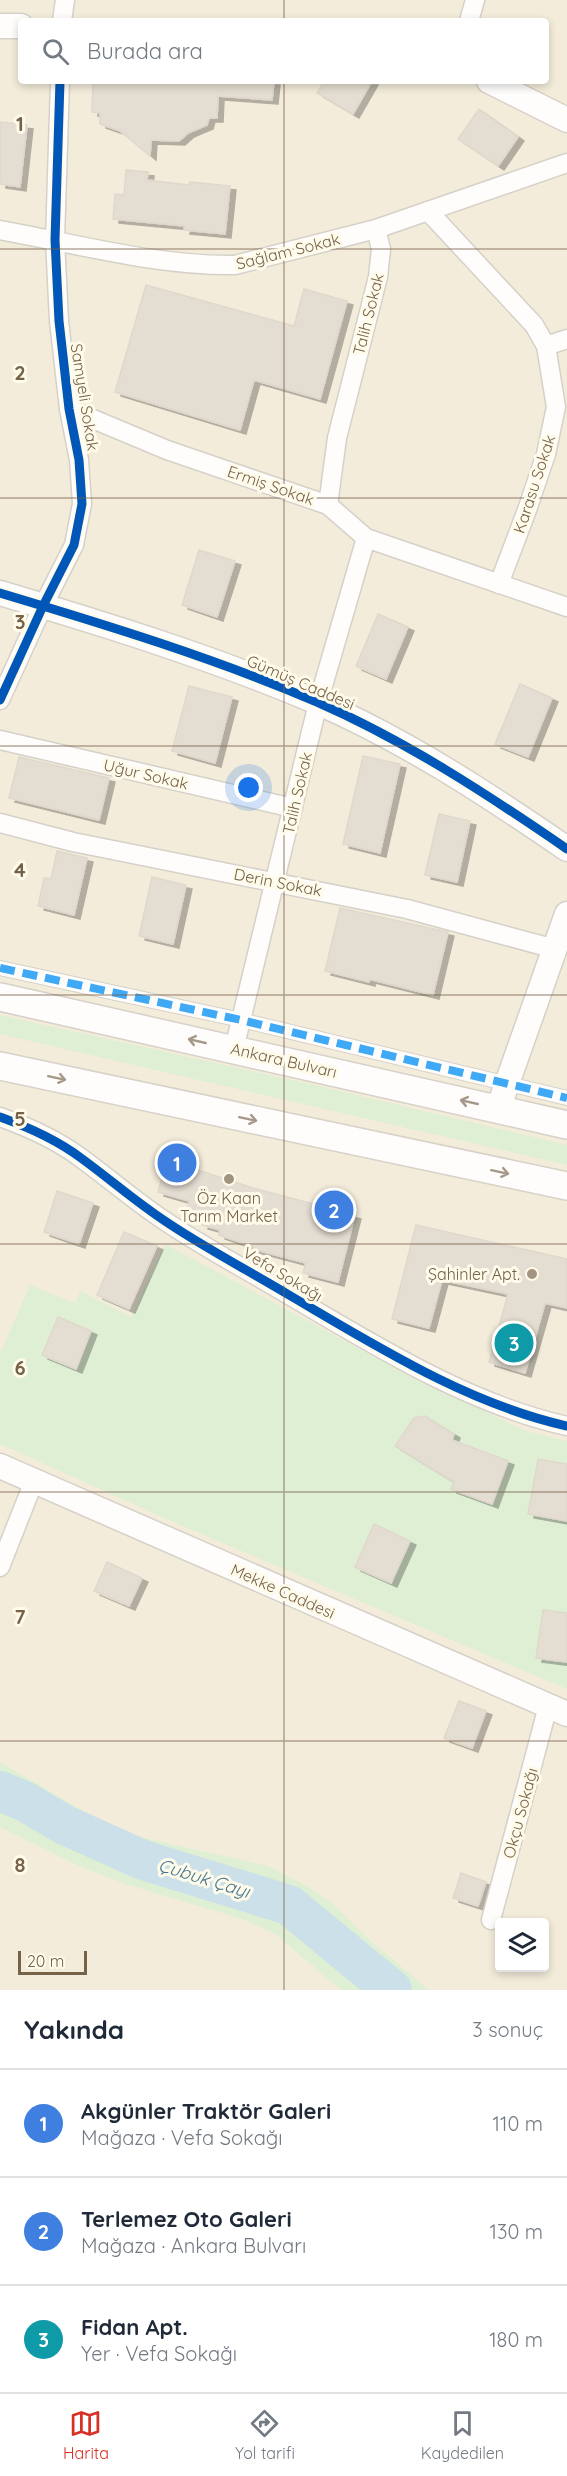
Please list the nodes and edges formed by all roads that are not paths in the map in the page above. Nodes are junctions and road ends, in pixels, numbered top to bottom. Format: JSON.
{"nodes":[{"id":1,"x":65,"y":0,"type":"edge"},
{"id":2,"x":475,"y":0,"type":"edge"},
{"id":3,"x":62,"y":18,"type":"edge"},
{"id":4,"x":470,"y":18,"type":"edge"},
{"id":5,"x":0,"y":26,"type":"edge"},
{"id":6,"x":18,"y":26,"type":"edge"},
{"id":7,"x":60,"y":84,"type":"edge"},
{"id":8,"x":495,"y":84,"type":"edge"},
{"id":9,"x":567,"y":120,"type":"edge"},
{"id":10,"x":567,"y":163,"type":"edge"},
{"id":11,"x":428,"y":211,"type":"junction"},
{"id":12,"x":376,"y":229,"type":"junction"},
{"id":13,"x":0,"y":230,"type":"edge"},
{"id":14,"x":55,"y":240,"type":"junction"},
{"id":15,"x":567,"y":339,"type":"edge"},
{"id":16,"x":546,"y":346,"type":"junction"},
{"id":17,"x":69,"y":409,"type":"junction"},
{"id":18,"x":562,"y":409,"type":"edge"},
{"id":19,"x":328,"y":505,"type":"junction"},
{"id":20,"x":366,"y":538,"type":"junction"},
{"id":21,"x":499,"y":584,"type":"junction"},
{"id":22,"x":0,"y":593,"type":"edge"},
{"id":23,"x":43,"y":606,"type":"junction"},
{"id":24,"x":567,"y":607,"type":"edge"},
{"id":25,"x":0,"y":700,"type":"edge"},
{"id":26,"x":318,"y":703,"type":"junction"},
{"id":27,"x":0,"y":740,"type":"edge"},
{"id":28,"x":293,"y":808,"type":"junction"},
{"id":29,"x":0,"y":823,"type":"edge"},
{"id":30,"x":567,"y":849,"type":"edge"},
{"id":31,"x":275,"y":882,"type":"junction"},
{"id":32,"x":567,"y":914,"type":"edge"},
{"id":33,"x":555,"y":949,"type":"junction"},
{"id":34,"x":0,"y":968,"type":"edge"},
{"id":35,"x":0,"y":997,"type":"edge"},
{"id":36,"x":241,"y":1020,"type":"junction"},
{"id":37,"x":234,"y":1049,"type":"junction"},
{"id":38,"x":0,"y":1066,"type":"edge"},
{"id":39,"x":502,"y":1096,"type":"junction"},
{"id":40,"x":567,"y":1098,"type":"edge"},
{"id":41,"x":0,"y":1117,"type":"edge"},
{"id":42,"x":567,"y":1125,"type":"edge"},
{"id":43,"x":567,"y":1186,"type":"edge"},
{"id":44,"x":567,"y":1426,"type":"edge"},
{"id":45,"x":0,"y":1466,"type":"edge"},
{"id":46,"x":34,"y":1481,"type":"junction"},
{"id":47,"x":0,"y":1567,"type":"edge"},
{"id":48,"x":557,"y":1710,"type":"edge"},
{"id":49,"x":491,"y":1920,"type":"dead end"}],
"edges":[{"from":1,"to":3,"type":"street"},
{"from":2,"to":4,"type":"street"},
{"from":5,"to":6,"type":"street"},
{"from":7,"to":14,"type":"street","name":"Samyeli Sokak"},
{"from":8,"to":9,"type":"street"},
{"from":10,"to":11,"type":"street","name":"Sağlam Sokak"},
{"from":11,"to":12,"type":"street","name":"Sağlam Sokak"},
{"from":11,"to":16,"type":"street","name":"Karasu Sokak"},
{"from":12,"to":14,"type":"street","name":"Sağlam Sokak"},
{"from":12,"to":19,"type":"street","name":"Talih Sokak"},
{"from":13,"to":14,"type":"street","name":"Sağlam Sokak"},
{"from":14,"to":17,"type":"street","name":"Samyeli Sokak"},
{"from":15,"to":16,"type":"street"},
{"from":16,"to":18,"type":"street","name":"Karasu Sokak"},
{"from":17,"to":19,"type":"street","name":"Ermiş Sokak"},
{"from":17,"to":23,"type":"street","name":"Samyeli Sokak"},
{"from":18,"to":21,"type":"street","name":"Karasu Sokak"},
{"from":19,"to":20,"type":"street","name":"Ermiş Sokak"},
{"from":20,"to":21,"type":"street","name":"Ermiş Sokak"},
{"from":20,"to":26,"type":"street","name":"Talih Sokak"},
{"from":21,"to":24,"type":"street","name":"Ermiş Sokak"},
{"from":22,"to":23,"type":"street","name":"Gümüş Caddesi"},
{"from":23,"to":25,"type":"street","name":"Samyeli Sokak"},
{"from":23,"to":26,"type":"street","name":"Gümüş Caddesi"},
{"from":26,"to":28,"type":"street","name":"Talih Sokak"},
{"from":26,"to":30,"type":"street","name":"Gümüş Caddesi"},
{"from":27,"to":28,"type":"street","name":"Uğur Sokak"},
{"from":28,"to":31,"type":"street","name":"Talih Sokak"},
{"from":29,"to":31,"type":"street","name":"Derin Sokak"},
{"from":31,"to":33,"type":"street","name":"Derin Sokak"},
{"from":31,"to":36,"type":"street","name":"Talih Sokak"},
{"from":32,"to":33,"type":"street"},
{"from":33,"to":39,"type":"street"},
{"from":34,"to":36,"type":"street"},
{"from":37,"to":35,"type":"main road","name":"Ankara Bulvarı","one_way":true},
{"from":36,"to":37,"type":"street","name":"Talih Sokak"},
{"from":36,"to":39,"type":"street"},
{"from":39,"to":37,"type":"main road","name":"Ankara Bulvarı","one_way":true},
{"from":38,"to":43,"type":"main road","one_way":true},
{"from":39,"to":40,"type":"street"},
{"from":39,"to":42,"type":"main road","name":"Ankara Bulvarı"},
{"from":41,"to":44,"type":"street","name":"Vefa Sokağı"},
{"from":45,"to":46,"type":"street","name":"Mekke Caddesi"},
{"from":46,"to":47,"type":"street"},
{"from":46,"to":48,"type":"street","name":"Mekke Caddesi"},
{"from":48,"to":49,"type":"street","name":"Okçu Sokağı"}]}
